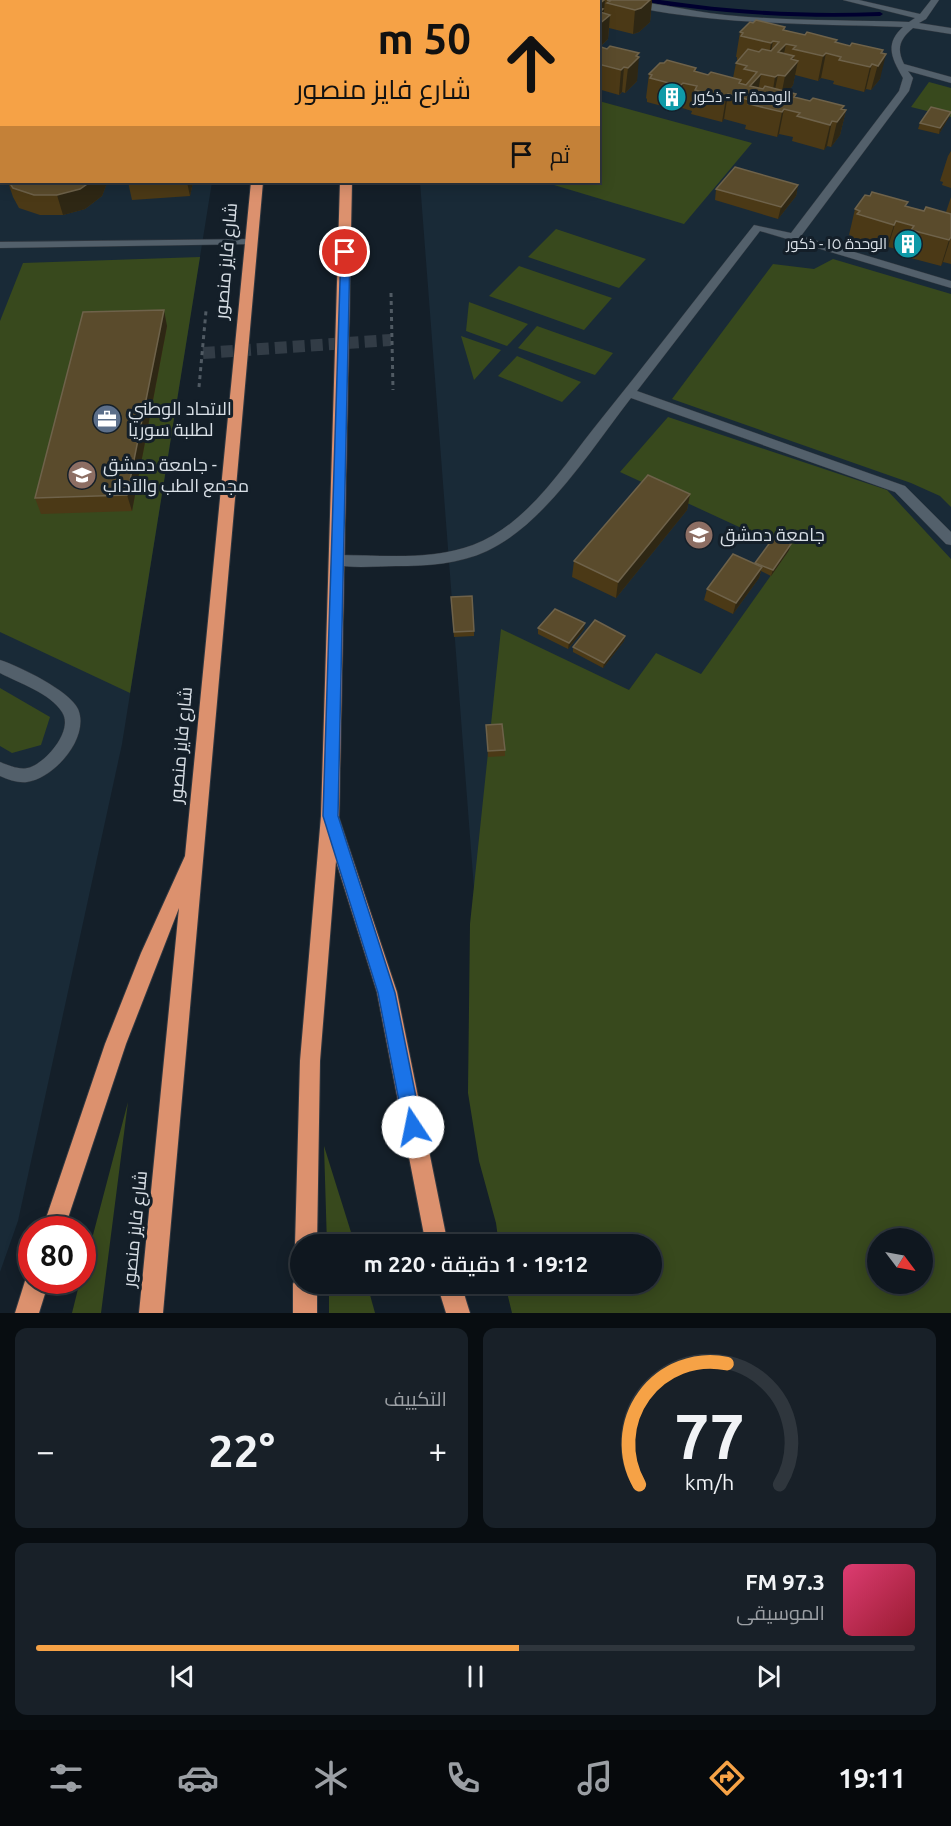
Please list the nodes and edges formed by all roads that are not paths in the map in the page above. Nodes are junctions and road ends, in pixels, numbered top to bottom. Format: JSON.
{"nodes":[{"id":1,"x":615,"y":0,"type":"edge"},
{"id":2,"x":847,"y":0,"type":"edge"},
{"id":3,"x":935,"y":0,"type":"edge"},
{"id":4,"x":919,"y":21,"type":"junction"},
{"id":5,"x":951,"y":31,"type":"edge"},
{"id":6,"x":902,"y":66,"type":"junction"},
{"id":7,"x":951,"y":80,"type":"edge"},
{"id":8,"x":257,"y":183,"type":"edge"},
{"id":9,"x":346,"y":183,"type":"edge"},
{"id":10,"x":795,"y":237,"type":"junction"},
{"id":11,"x":252,"y":242,"type":"junction"},
{"id":12,"x":0,"y":245,"type":"edge"},
{"id":13,"x":951,"y":285,"type":"edge"},
{"id":14,"x":629,"y":393,"type":"junction"},
{"id":15,"x":951,"y":540,"type":"edge"},
{"id":16,"x":337,"y":560,"type":"junction"},
{"id":17,"x":0,"y":666,"type":"edge"},
{"id":18,"x":0,"y":769,"type":"edge"},
{"id":19,"x":330,"y":816,"type":"junction"},
{"id":20,"x":196,"y":850,"type":"junction"},
{"id":21,"x":57,"y":1216,"type":"edge"},
{"id":22,"x":306,"y":1234,"type":"edge"},
{"id":23,"x":435,"y":1234,"type":"edge"},
{"id":24,"x":33,"y":1294,"type":"edge"},
{"id":25,"x":305,"y":1294,"type":"edge"},
{"id":26,"x":452,"y":1294,"type":"edge"},
{"id":27,"x":27,"y":1313,"type":"edge"},
{"id":28,"x":150,"y":1313,"type":"edge"},
{"id":29,"x":305,"y":1313,"type":"edge"},
{"id":30,"x":458,"y":1313,"type":"edge"}],
"edges":[{"from":1,"to":4,"type":"lane"},
{"from":2,"to":4,"type":"lane"},
{"from":3,"to":4,"type":"lane"},
{"from":4,"to":5,"type":"lane"},
{"from":4,"to":6,"type":"lane"},
{"from":6,"to":7,"type":"lane"},
{"from":6,"to":10,"type":"lane"},
{"from":8,"to":11,"type":"highway","name":"شارع فايز منصور"},
{"from":9,"to":16,"type":"highway"},
{"from":10,"to":13,"type":"lane"},
{"from":10,"to":14,"type":"lane"},
{"from":11,"to":12,"type":"lane"},
{"from":11,"to":20,"type":"highway","name":"شارع فايز منصور"},
{"from":14,"to":15,"type":"lane"},
{"from":14,"to":16,"type":"lane"},
{"from":16,"to":19,"type":"highway"},
{"from":17,"to":18,"type":"lane"},
{"from":19,"to":22,"type":"highway"},
{"from":19,"to":23,"type":"highway"},
{"from":20,"to":21,"type":"highway"},
{"from":20,"to":28,"type":"highway","name":"شارع فايز منصور"},
{"from":24,"to":27,"type":"highway"},
{"from":25,"to":29,"type":"highway"},
{"from":26,"to":30,"type":"highway"}]}
